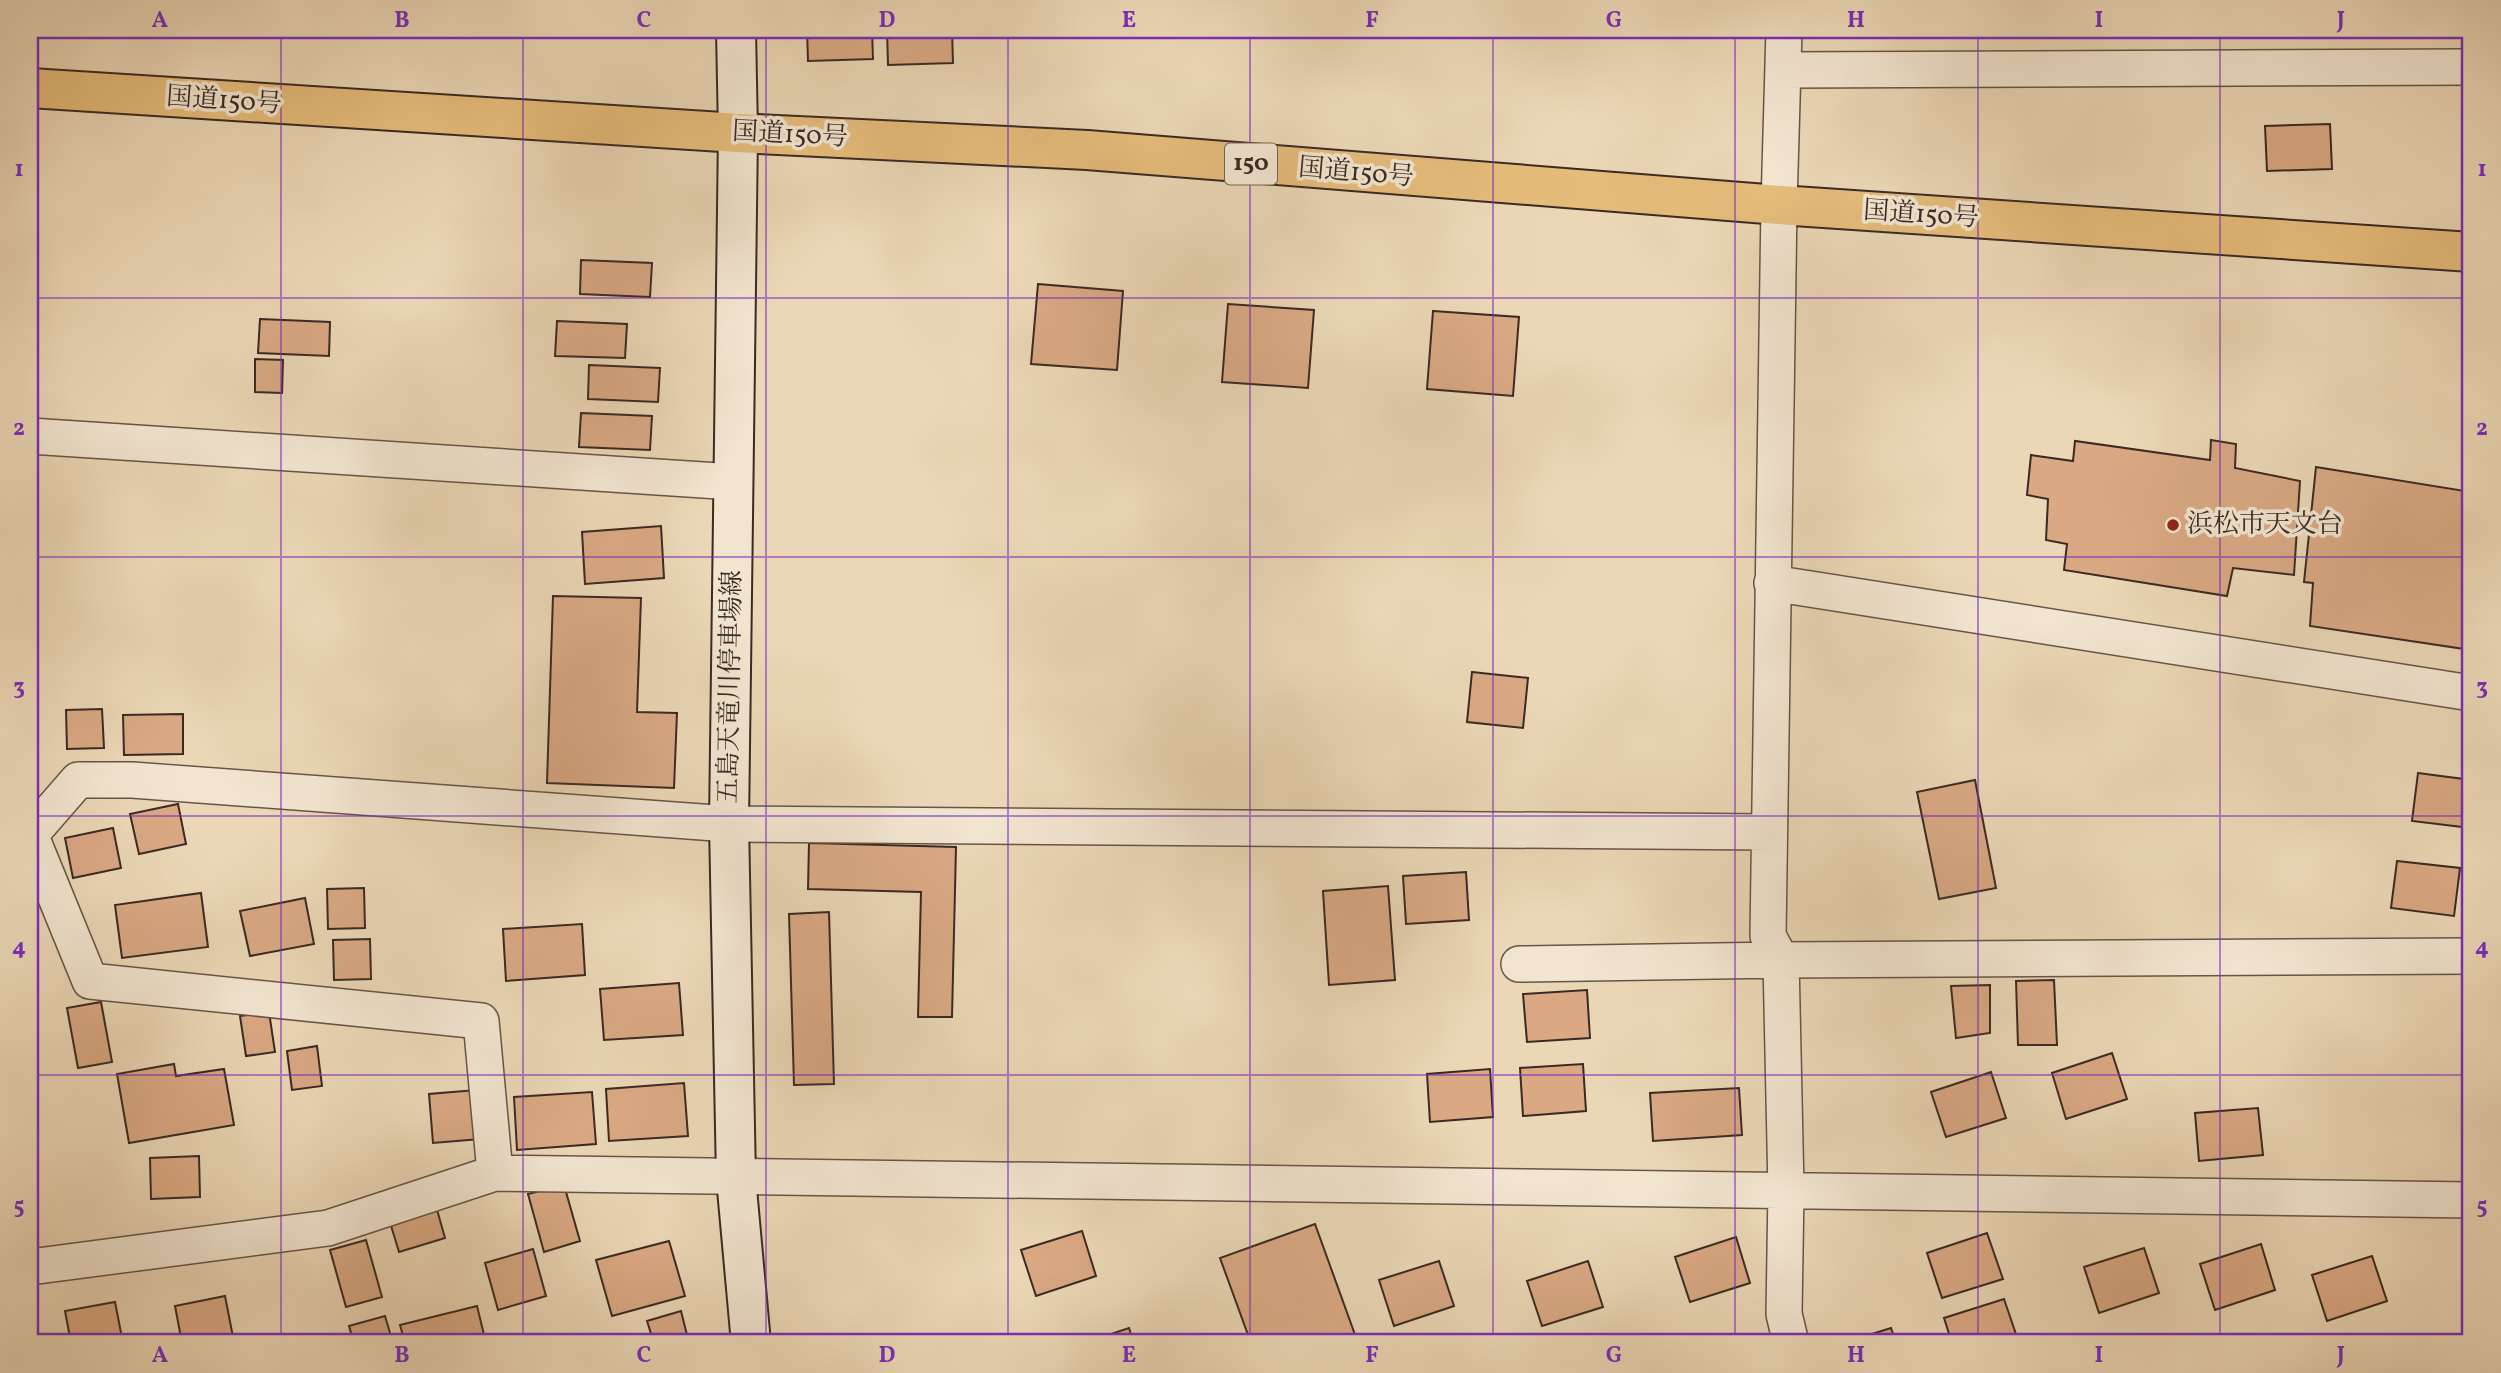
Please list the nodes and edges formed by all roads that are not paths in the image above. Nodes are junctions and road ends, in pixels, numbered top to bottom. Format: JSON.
{"nodes":[{"id":1,"x":736,"y":30,"type":"edge"},
{"id":2,"x":1784,"y":30,"type":"edge"},
{"id":3,"x":2471,"y":66,"type":"edge"},
{"id":4,"x":1784,"y":70,"type":"junction"},
{"id":5,"x":30,"y":88,"type":"edge"},
{"id":6,"x":738,"y":133,"type":"junction"},
{"id":7,"x":1779,"y":205,"type":"junction"},
{"id":8,"x":2471,"y":253,"type":"edge"},
{"id":9,"x":30,"y":436,"type":"edge"},
{"id":10,"x":734,"y":482,"type":"junction"},
{"id":11,"x":1772,"y":583,"type":"junction"},
{"id":12,"x":2471,"y":693,"type":"edge"},
{"id":13,"x":729,"y":824,"type":"junction"},
{"id":14,"x":1768,"y":832,"type":"junction"},
{"id":15,"x":30,"y":834,"type":"edge"},
{"id":16,"x":2471,"y":956,"type":"edge"},
{"id":17,"x":1780,"y":960,"type":"junction"},
{"id":18,"x":1519,"y":964,"type":"dead end"},
{"id":19,"x":495,"y":1173,"type":"junction"},
{"id":20,"x":736,"y":1178,"type":"junction"},
{"id":21,"x":1786,"y":1190,"type":"junction"},
{"id":22,"x":2471,"y":1200,"type":"edge"},
{"id":23,"x":30,"y":1267,"type":"edge"},
{"id":24,"x":751,"y":1343,"type":"edge"},
{"id":25,"x":1791,"y":1343,"type":"edge"}],
"edges":[{"from":1,"to":6,"type":"main road","name":"五島天竜川停車場線"},
{"from":2,"to":4,"type":"street"},
{"from":3,"to":4,"type":"street"},
{"from":4,"to":7,"type":"street"},
{"from":5,"to":6,"type":"highway","name":"国道150号","number":"150"},
{"from":6,"to":7,"type":"highway","name":"国道150号","number":"150"},
{"from":6,"to":10,"type":"main road","name":"五島天竜川停車場線"},
{"from":7,"to":8,"type":"highway","name":"国道150号","number":"150"},
{"from":7,"to":11,"type":"street"},
{"from":9,"to":10,"type":"street"},
{"from":10,"to":13,"type":"main road","name":"五島天竜川停車場線"},
{"from":11,"to":12,"type":"street"},
{"from":11,"to":14,"type":"street"},
{"from":13,"to":14,"type":"street"},
{"from":13,"to":15,"type":"street"},
{"from":13,"to":20,"type":"main road","name":"五島天竜川停車場線"},
{"from":14,"to":17,"type":"street"},
{"from":15,"to":19,"type":"street"},
{"from":16,"to":17,"type":"street"},
{"from":17,"to":18,"type":"street"},
{"from":17,"to":21,"type":"street"},
{"from":19,"to":20,"type":"street"},
{"from":19,"to":23,"type":"street"},
{"from":20,"to":21,"type":"street"},
{"from":20,"to":24,"type":"main road","name":"五島天竜川停車場線"},
{"from":21,"to":22,"type":"street"},
{"from":21,"to":25,"type":"street"}]}
